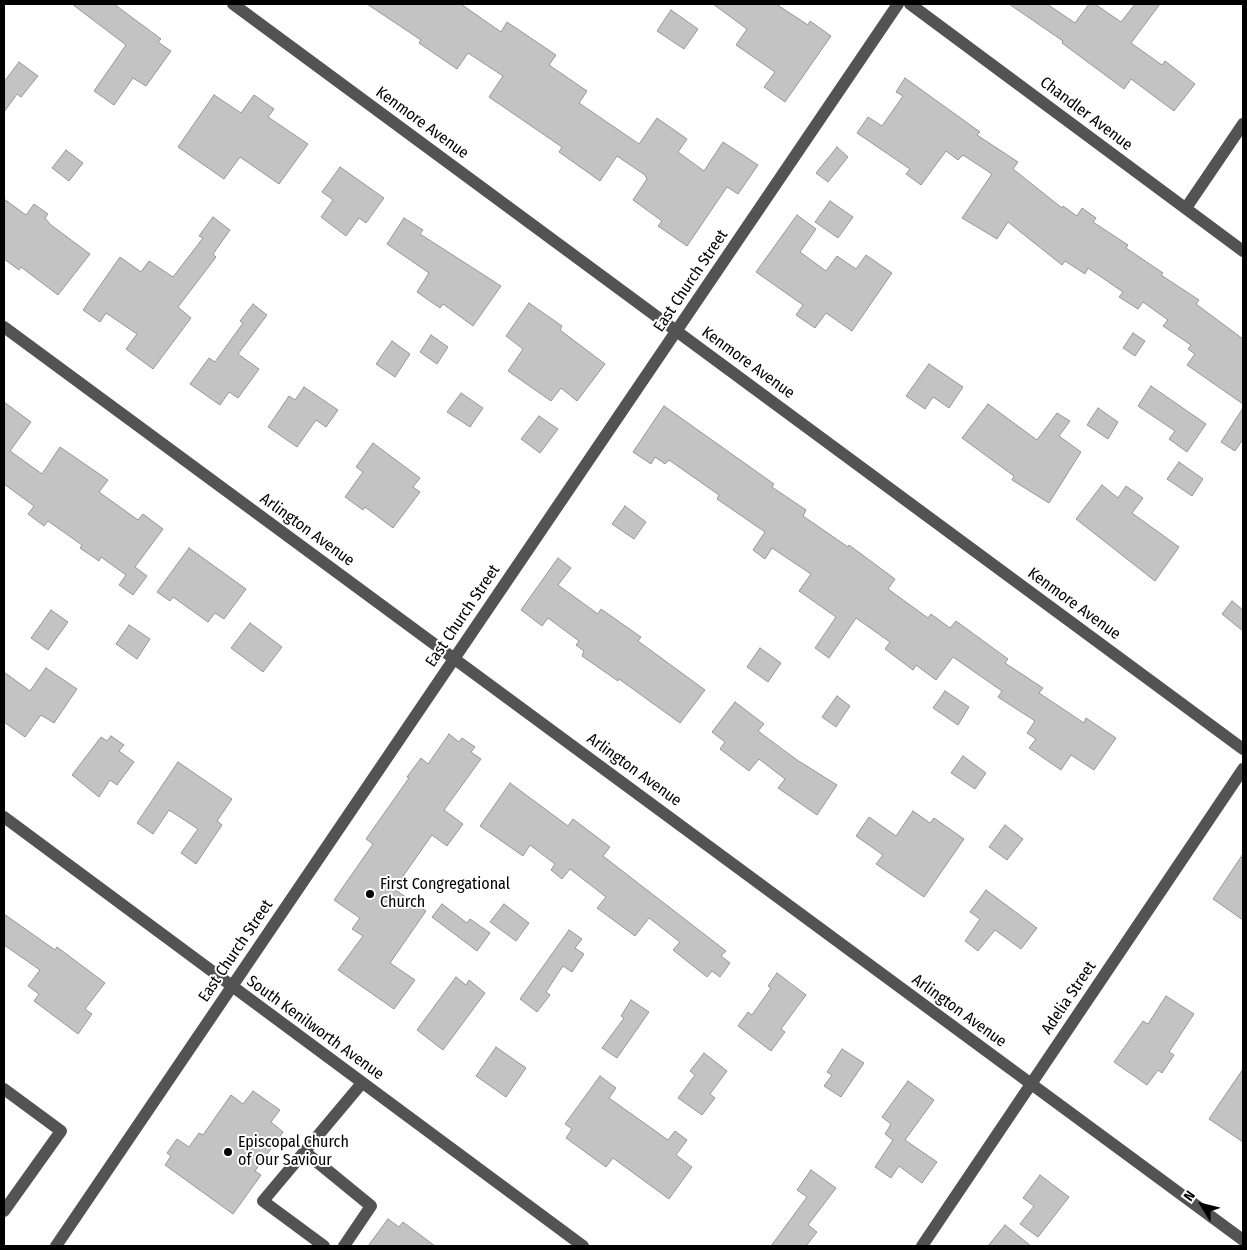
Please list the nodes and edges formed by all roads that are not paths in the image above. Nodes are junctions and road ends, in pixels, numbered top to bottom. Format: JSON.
{"nodes":[{"id":1,"x":233,"y":4,"type":"edge"},
{"id":2,"x":898,"y":4,"type":"edge"},
{"id":3,"x":910,"y":4,"type":"edge"},
{"id":4,"x":1243,"y":124,"type":"edge"},
{"id":5,"x":1186,"y":208,"type":"junction"},
{"id":6,"x":1243,"y":250,"type":"edge"},
{"id":7,"x":4,"y":327,"type":"edge"},
{"id":8,"x":676,"y":331,"type":"junction"},
{"id":9,"x":454,"y":658,"type":"junction"},
{"id":10,"x":1243,"y":749,"type":"edge"},
{"id":11,"x":1243,"y":769,"type":"edge"},
{"id":12,"x":4,"y":817,"type":"edge"},
{"id":13,"x":231,"y":986,"type":"junction"},
{"id":14,"x":362,"y":1083,"type":"junction"},
{"id":15,"x":1032,"y":1084,"type":"junction"},
{"id":16,"x":4,"y":1089,"type":"edge"},
{"id":17,"x":306,"y":1152,"type":"junction"},
{"id":18,"x":4,"y":1211,"type":"edge"},
{"id":19,"x":1243,"y":1240,"type":"edge"},
{"id":20,"x":56,"y":1246,"type":"edge"},
{"id":21,"x":324,"y":1246,"type":"edge"},
{"id":22,"x":344,"y":1246,"type":"edge"},
{"id":23,"x":583,"y":1246,"type":"edge"},
{"id":24,"x":922,"y":1246,"type":"edge"}],
"edges":[{"from":1,"to":8,"type":"street","name":"Kenmore Avenue"},
{"from":2,"to":8,"type":"street","name":"East Church Street"},
{"from":3,"to":5,"type":"street","name":"Chandler Avenue"},
{"from":4,"to":5,"type":"street"},
{"from":5,"to":6,"type":"street","name":"Chandler Avenue"},
{"from":7,"to":9,"type":"street","name":"Arlington Avenue"},
{"from":8,"to":9,"type":"street","name":"East Church Street"},
{"from":8,"to":10,"type":"street","name":"Kenmore Avenue"},
{"from":9,"to":13,"type":"street","name":"East Church Street"},
{"from":9,"to":15,"type":"street","name":"Arlington Avenue"},
{"from":11,"to":15,"type":"street","name":"Adelia Street"},
{"from":12,"to":13,"type":"street","name":"South Kenilworth Avenue"},
{"from":13,"to":14,"type":"street","name":"South Kenilworth Avenue"},
{"from":13,"to":20,"type":"street","name":"East Church Street"},
{"from":14,"to":17,"type":"street"},
{"from":14,"to":23,"type":"street","name":"South Kenilworth Avenue"},
{"from":15,"to":19,"type":"street","name":"Arlington Avenue"},
{"from":15,"to":24,"type":"street","name":"Adelia Street"},
{"from":16,"to":18,"type":"street"},
{"from":17,"to":21,"type":"street"},
{"from":17,"to":22,"type":"street"}]}
